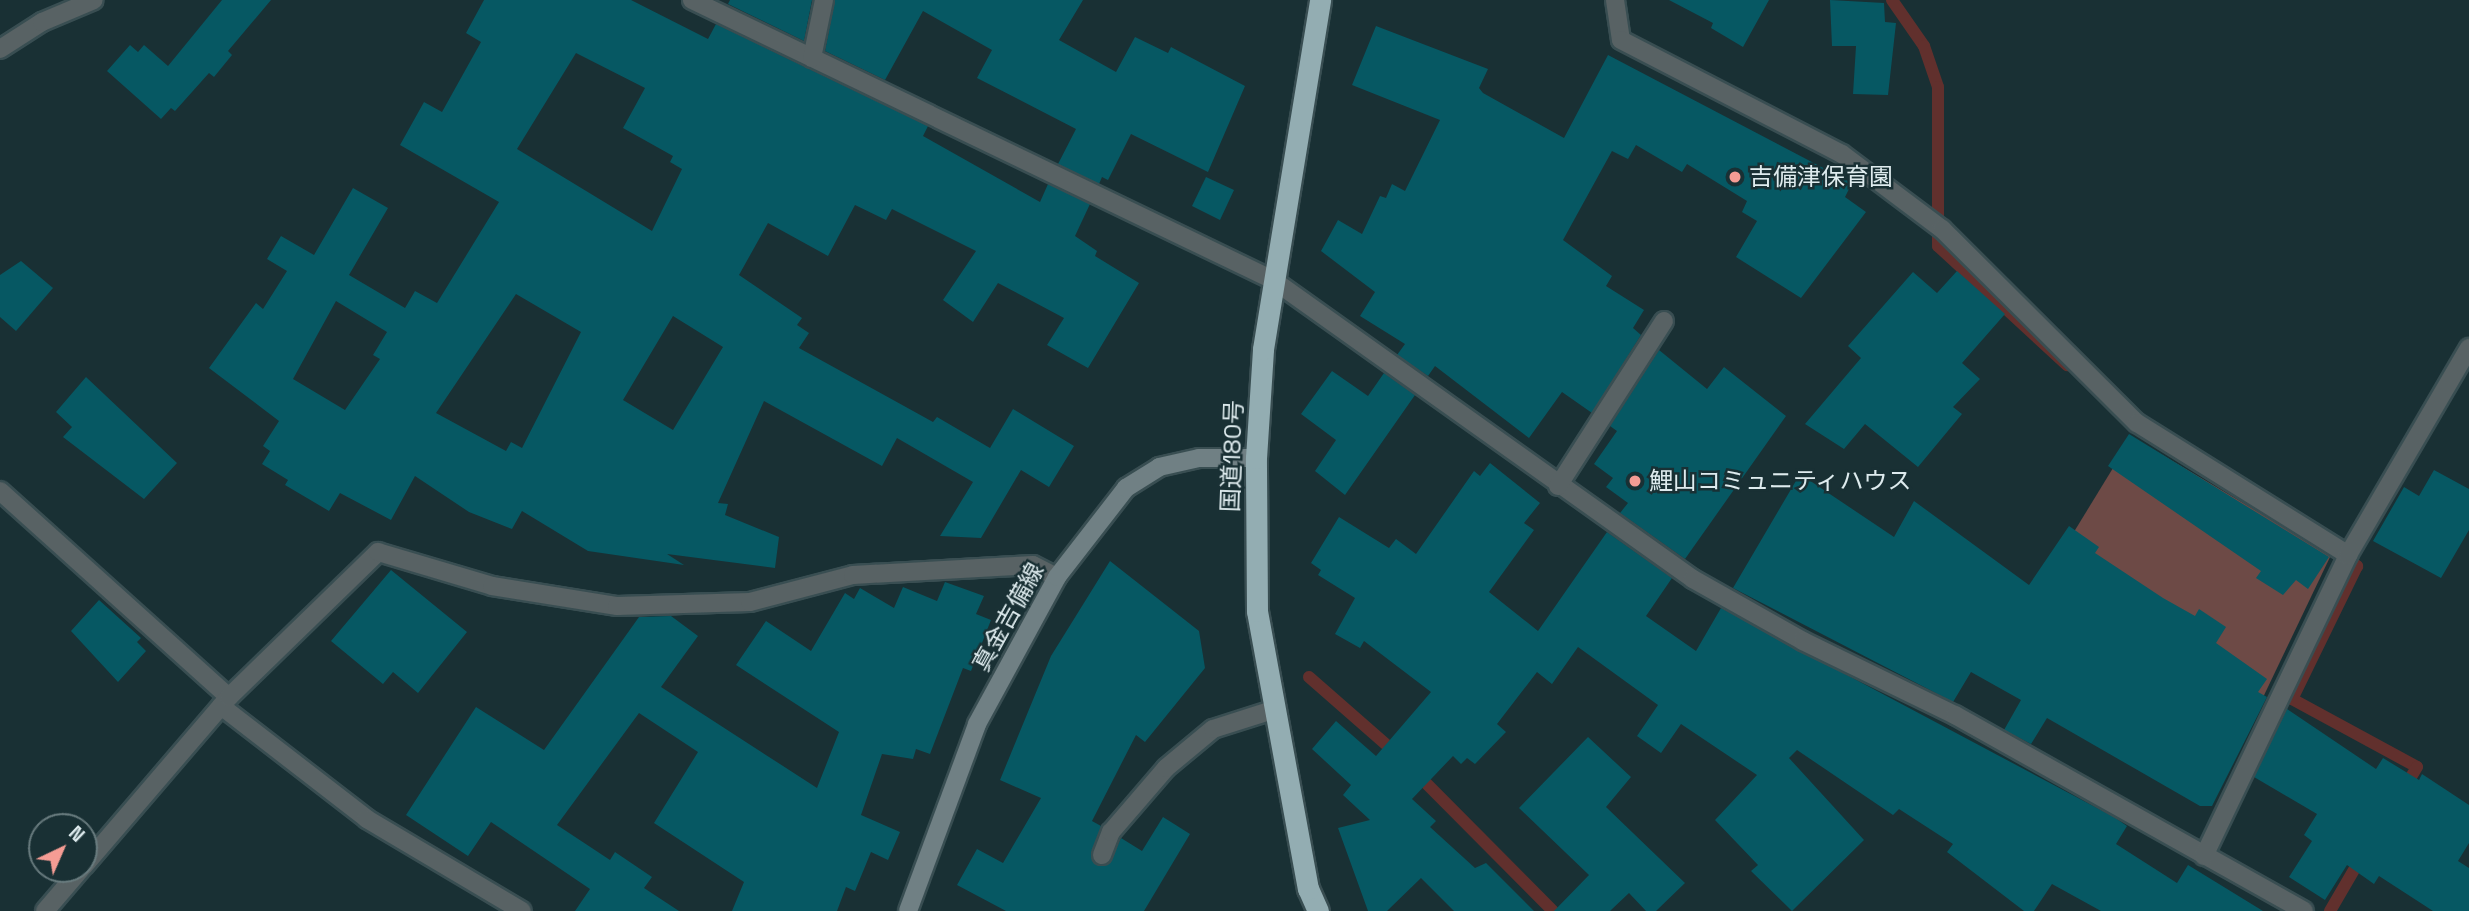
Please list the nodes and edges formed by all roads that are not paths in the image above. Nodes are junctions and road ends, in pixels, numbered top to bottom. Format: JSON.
{"nodes":[{"id":1,"x":94,"y":0,"type":"edge"},
{"id":2,"x":692,"y":0,"type":"edge"},
{"id":3,"x":824,"y":0,"type":"edge"},
{"id":4,"x":1320,"y":0,"type":"edge"},
{"id":5,"x":1615,"y":0,"type":"edge"},
{"id":6,"x":0,"y":49,"type":"edge"},
{"id":7,"x":813,"y":58,"type":"junction"},
{"id":8,"x":1273,"y":280,"type":"junction"},
{"id":9,"x":1664,"y":321,"type":"dead end"},
{"id":10,"x":2469,"y":348,"type":"edge"},
{"id":11,"x":1256,"y":458,"type":"junction"},
{"id":12,"x":1558,"y":486,"type":"junction"},
{"id":13,"x":0,"y":491,"type":"edge"},
{"id":14,"x":2348,"y":555,"type":"junction"},
{"id":15,"x":1057,"y":577,"type":"junction"},
{"id":16,"x":225,"y":701,"type":"junction"},
{"id":17,"x":1273,"y":710,"type":"junction"},
{"id":18,"x":98,"y":849,"type":"edge"},
{"id":19,"x":1102,"y":855,"type":"dead end"},
{"id":20,"x":2204,"y":856,"type":"junction"},
{"id":21,"x":69,"y":883,"type":"edge"},
{"id":22,"x":45,"y":911,"type":"edge"},
{"id":23,"x":522,"y":911,"type":"edge"},
{"id":24,"x":908,"y":911,"type":"edge"},
{"id":25,"x":1318,"y":911,"type":"edge"},
{"id":26,"x":2304,"y":911,"type":"edge"}],
"edges":[{"from":1,"to":6,"type":"street"},
{"from":2,"to":7,"type":"street"},
{"from":3,"to":7,"type":"street"},
{"from":4,"to":8,"type":"highway","name":"国道180号"},
{"from":5,"to":14,"type":"street"},
{"from":7,"to":8,"type":"street"},
{"from":8,"to":11,"type":"highway","name":"国道180号"},
{"from":8,"to":12,"type":"street"},
{"from":9,"to":12,"type":"street"},
{"from":10,"to":14,"type":"street"},
{"from":11,"to":15,"type":"main road","name":"真金吉備線"},
{"from":11,"to":17,"type":"highway","name":"国道180号"},
{"from":12,"to":20,"type":"street"},
{"from":13,"to":16,"type":"street"},
{"from":14,"to":20,"type":"street"},
{"from":15,"to":16,"type":"street"},
{"from":15,"to":24,"type":"main road","name":"真金吉備線"},
{"from":16,"to":18,"type":"street"},
{"from":16,"to":23,"type":"street"},
{"from":17,"to":19,"type":"street"},
{"from":17,"to":25,"type":"highway","name":"国道180号"},
{"from":20,"to":26,"type":"street"},
{"from":21,"to":22,"type":"street"}]}
